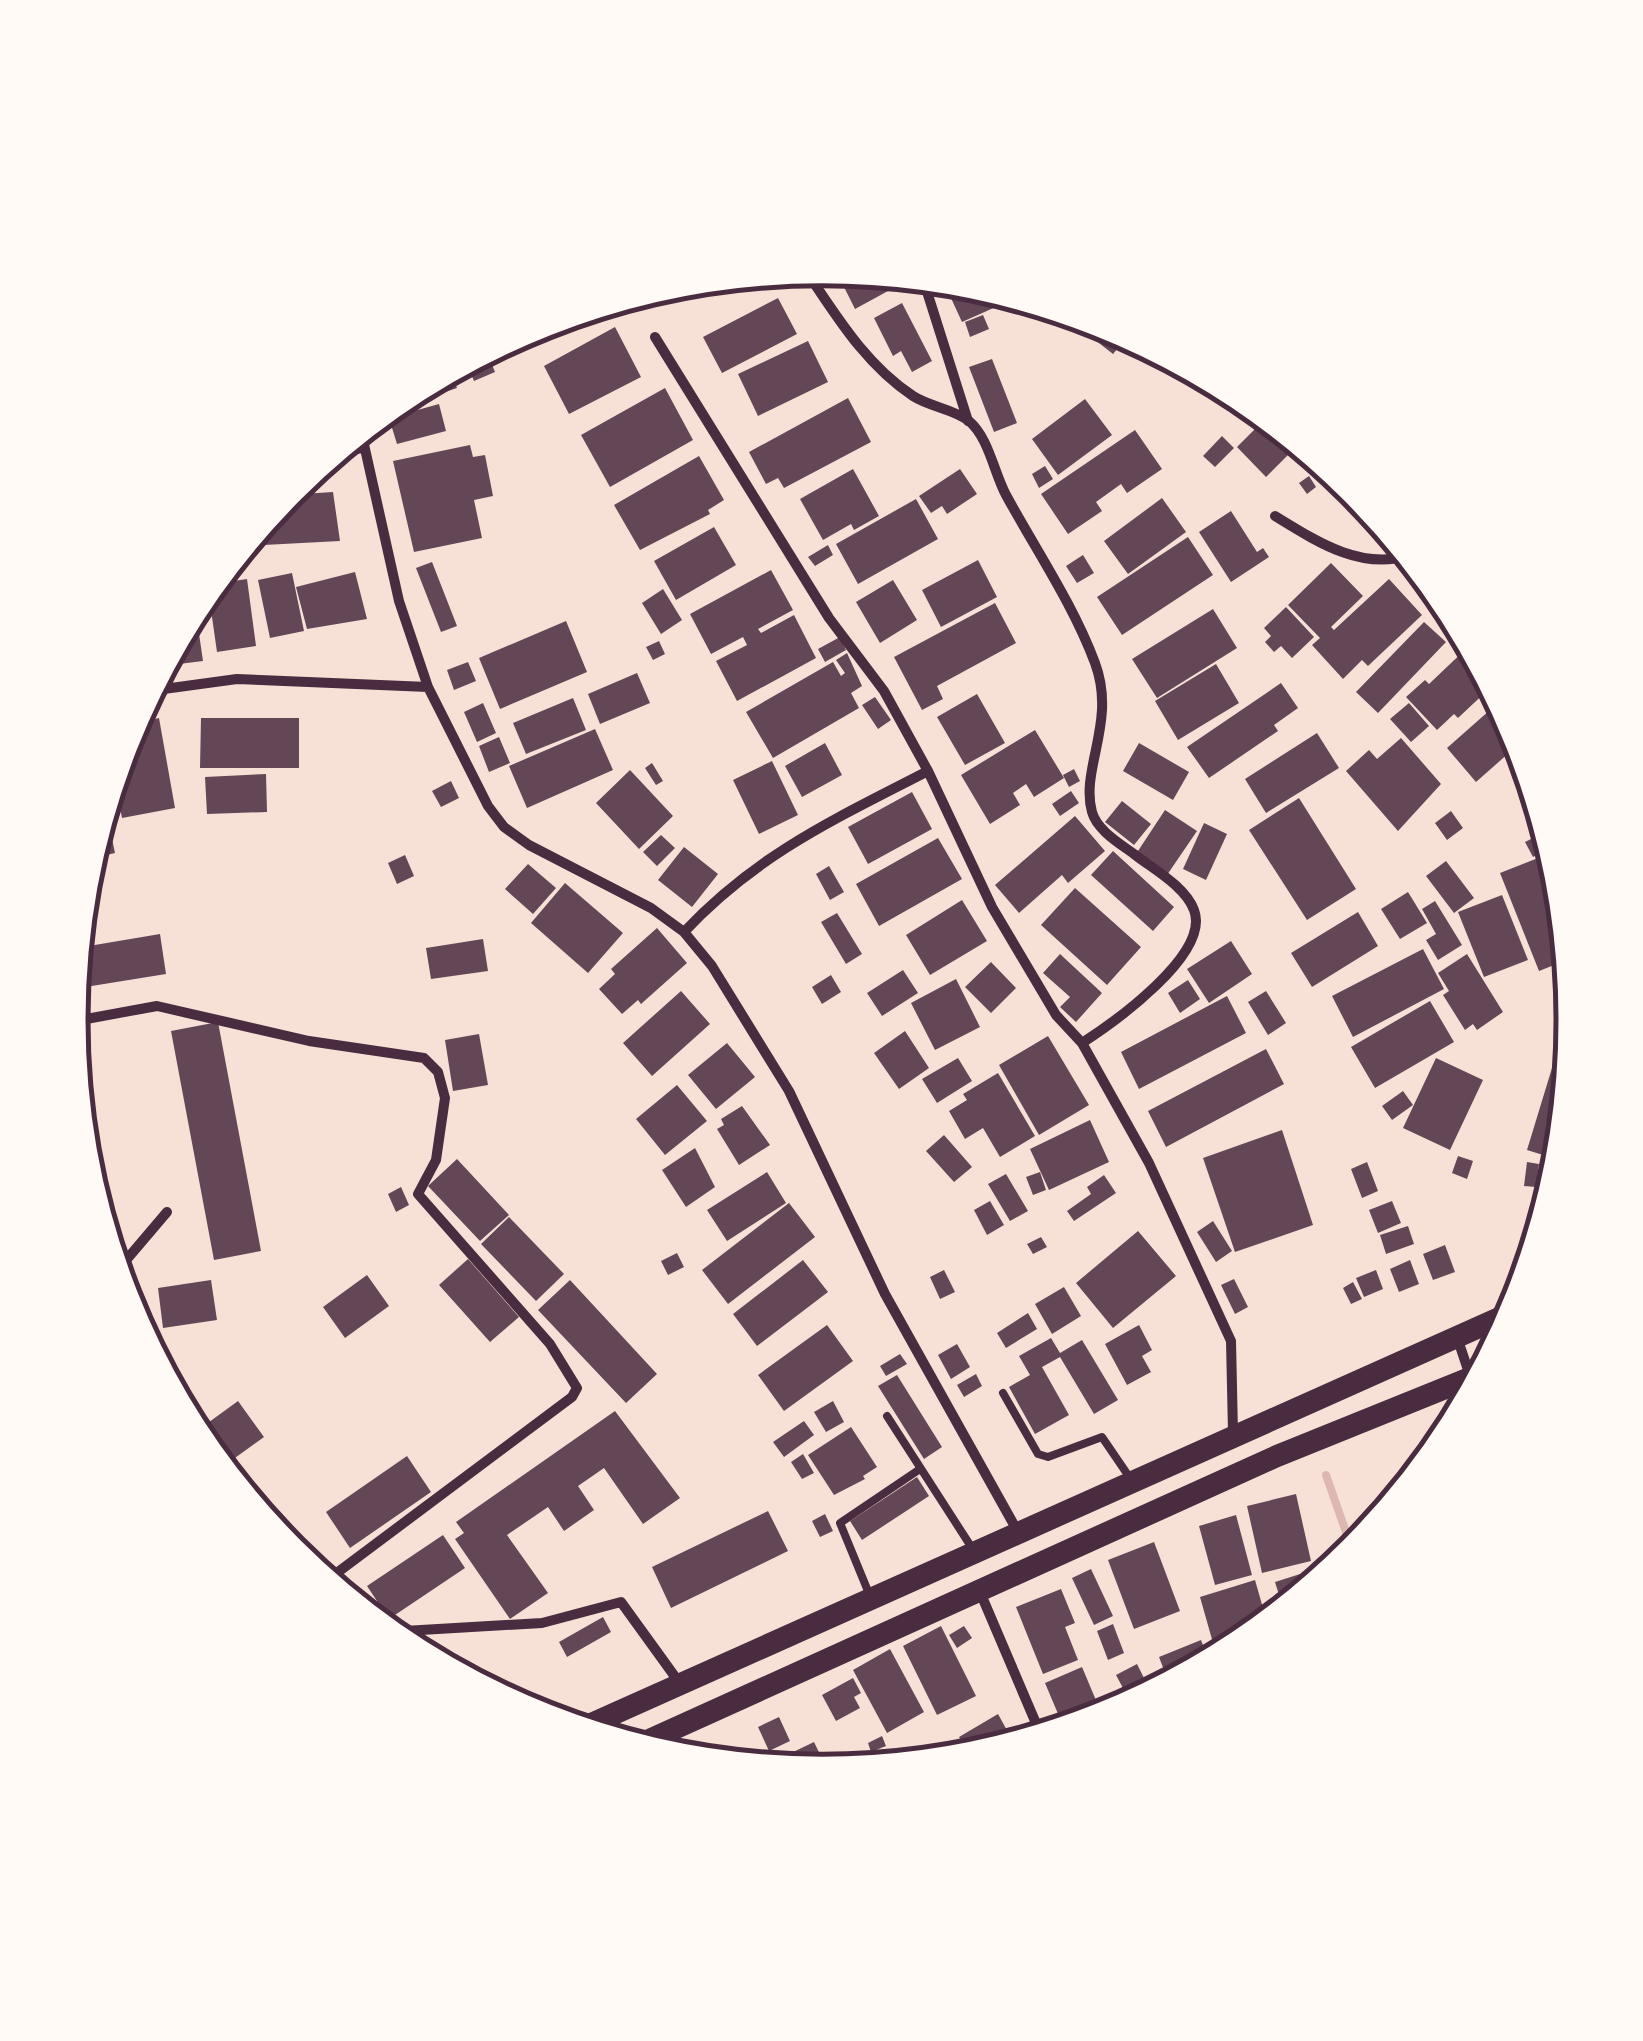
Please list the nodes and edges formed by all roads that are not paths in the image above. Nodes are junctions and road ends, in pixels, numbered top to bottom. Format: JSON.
{"nodes":[{"id":1,"x":816,"y":286,"type":"edge"},
{"id":2,"x":929,"y":295,"type":"edge"},
{"id":3,"x":655,"y":337,"type":"dead end"},
{"id":4,"x":968,"y":421,"type":"junction"},
{"id":5,"x":364,"y":448,"type":"edge"},
{"id":6,"x":1275,"y":516,"type":"dead end"},
{"id":7,"x":1393,"y":560,"type":"edge"},
{"id":8,"x":428,"y":687,"type":"junction"},
{"id":9,"x":167,"y":689,"type":"edge"},
{"id":10,"x":928,"y":771,"type":"junction"},
{"id":11,"x":684,"y":932,"type":"junction"},
{"id":12,"x":88,"y":1019,"type":"edge"},
{"id":13,"x":1082,"y":1043,"type":"junction"},
{"id":14,"x":168,"y":1212,"type":"dead end"},
{"id":15,"x":127,"y":1259,"type":"edge"},
{"id":16,"x":1491,"y":1321,"type":"edge"},
{"id":17,"x":1456,"y":1337,"type":"junction"},
{"id":18,"x":1469,"y":1366,"type":"edge"},
{"id":19,"x":1459,"y":1385,"type":"edge"},
{"id":20,"x":1003,"y":1393,"type":"dead end"},
{"id":21,"x":887,"y":1416,"type":"dead end"},
{"id":22,"x":1233,"y":1434,"type":"junction"},
{"id":23,"x":920,"y":1469,"type":"junction"},
{"id":24,"x":1132,"y":1481,"type":"junction"},
{"id":25,"x":1018,"y":1532,"type":"junction"},
{"id":26,"x":975,"y":1551,"type":"junction"},
{"id":27,"x":338,"y":1572,"type":"edge"},
{"id":28,"x":980,"y":1592,"type":"junction"},
{"id":29,"x":871,"y":1598,"type":"junction"},
{"id":30,"x":413,"y":1630,"type":"edge"},
{"id":31,"x":680,"y":1685,"type":"junction"},
{"id":32,"x":600,"y":1720,"type":"edge"},
{"id":33,"x":1035,"y":1722,"type":"edge"},
{"id":34,"x":659,"y":1736,"type":"edge"}],
"edges":[{"from":1,"to":4,"type":"street"},
{"from":2,"to":4,"type":"street"},
{"from":3,"to":10,"type":"street"},
{"from":4,"to":13,"type":"street"},
{"from":5,"to":8,"type":"street"},
{"from":6,"to":7,"type":"street"},
{"from":8,"to":9,"type":"street"},
{"from":8,"to":11,"type":"street"},
{"from":10,"to":11,"type":"street"},
{"from":10,"to":13,"type":"street"},
{"from":11,"to":25,"type":"street"},
{"from":12,"to":27,"type":"street"},
{"from":13,"to":22,"type":"street"},
{"from":14,"to":15,"type":"street"},
{"from":16,"to":17,"type":"main road"},
{"from":17,"to":18,"type":"street"},
{"from":17,"to":22,"type":"main road"},
{"from":19,"to":28,"type":"main road"},
{"from":20,"to":24,"type":"lane"},
{"from":21,"to":23,"type":"lane"},
{"from":22,"to":24,"type":"main road"},
{"from":23,"to":26,"type":"lane"},
{"from":23,"to":29,"type":"lane"},
{"from":24,"to":25,"type":"main road"},
{"from":25,"to":26,"type":"main road"},
{"from":26,"to":29,"type":"main road"},
{"from":28,"to":33,"type":"street"},
{"from":28,"to":34,"type":"main road"},
{"from":29,"to":31,"type":"main road"},
{"from":30,"to":31,"type":"street"},
{"from":31,"to":32,"type":"main road"}]}
